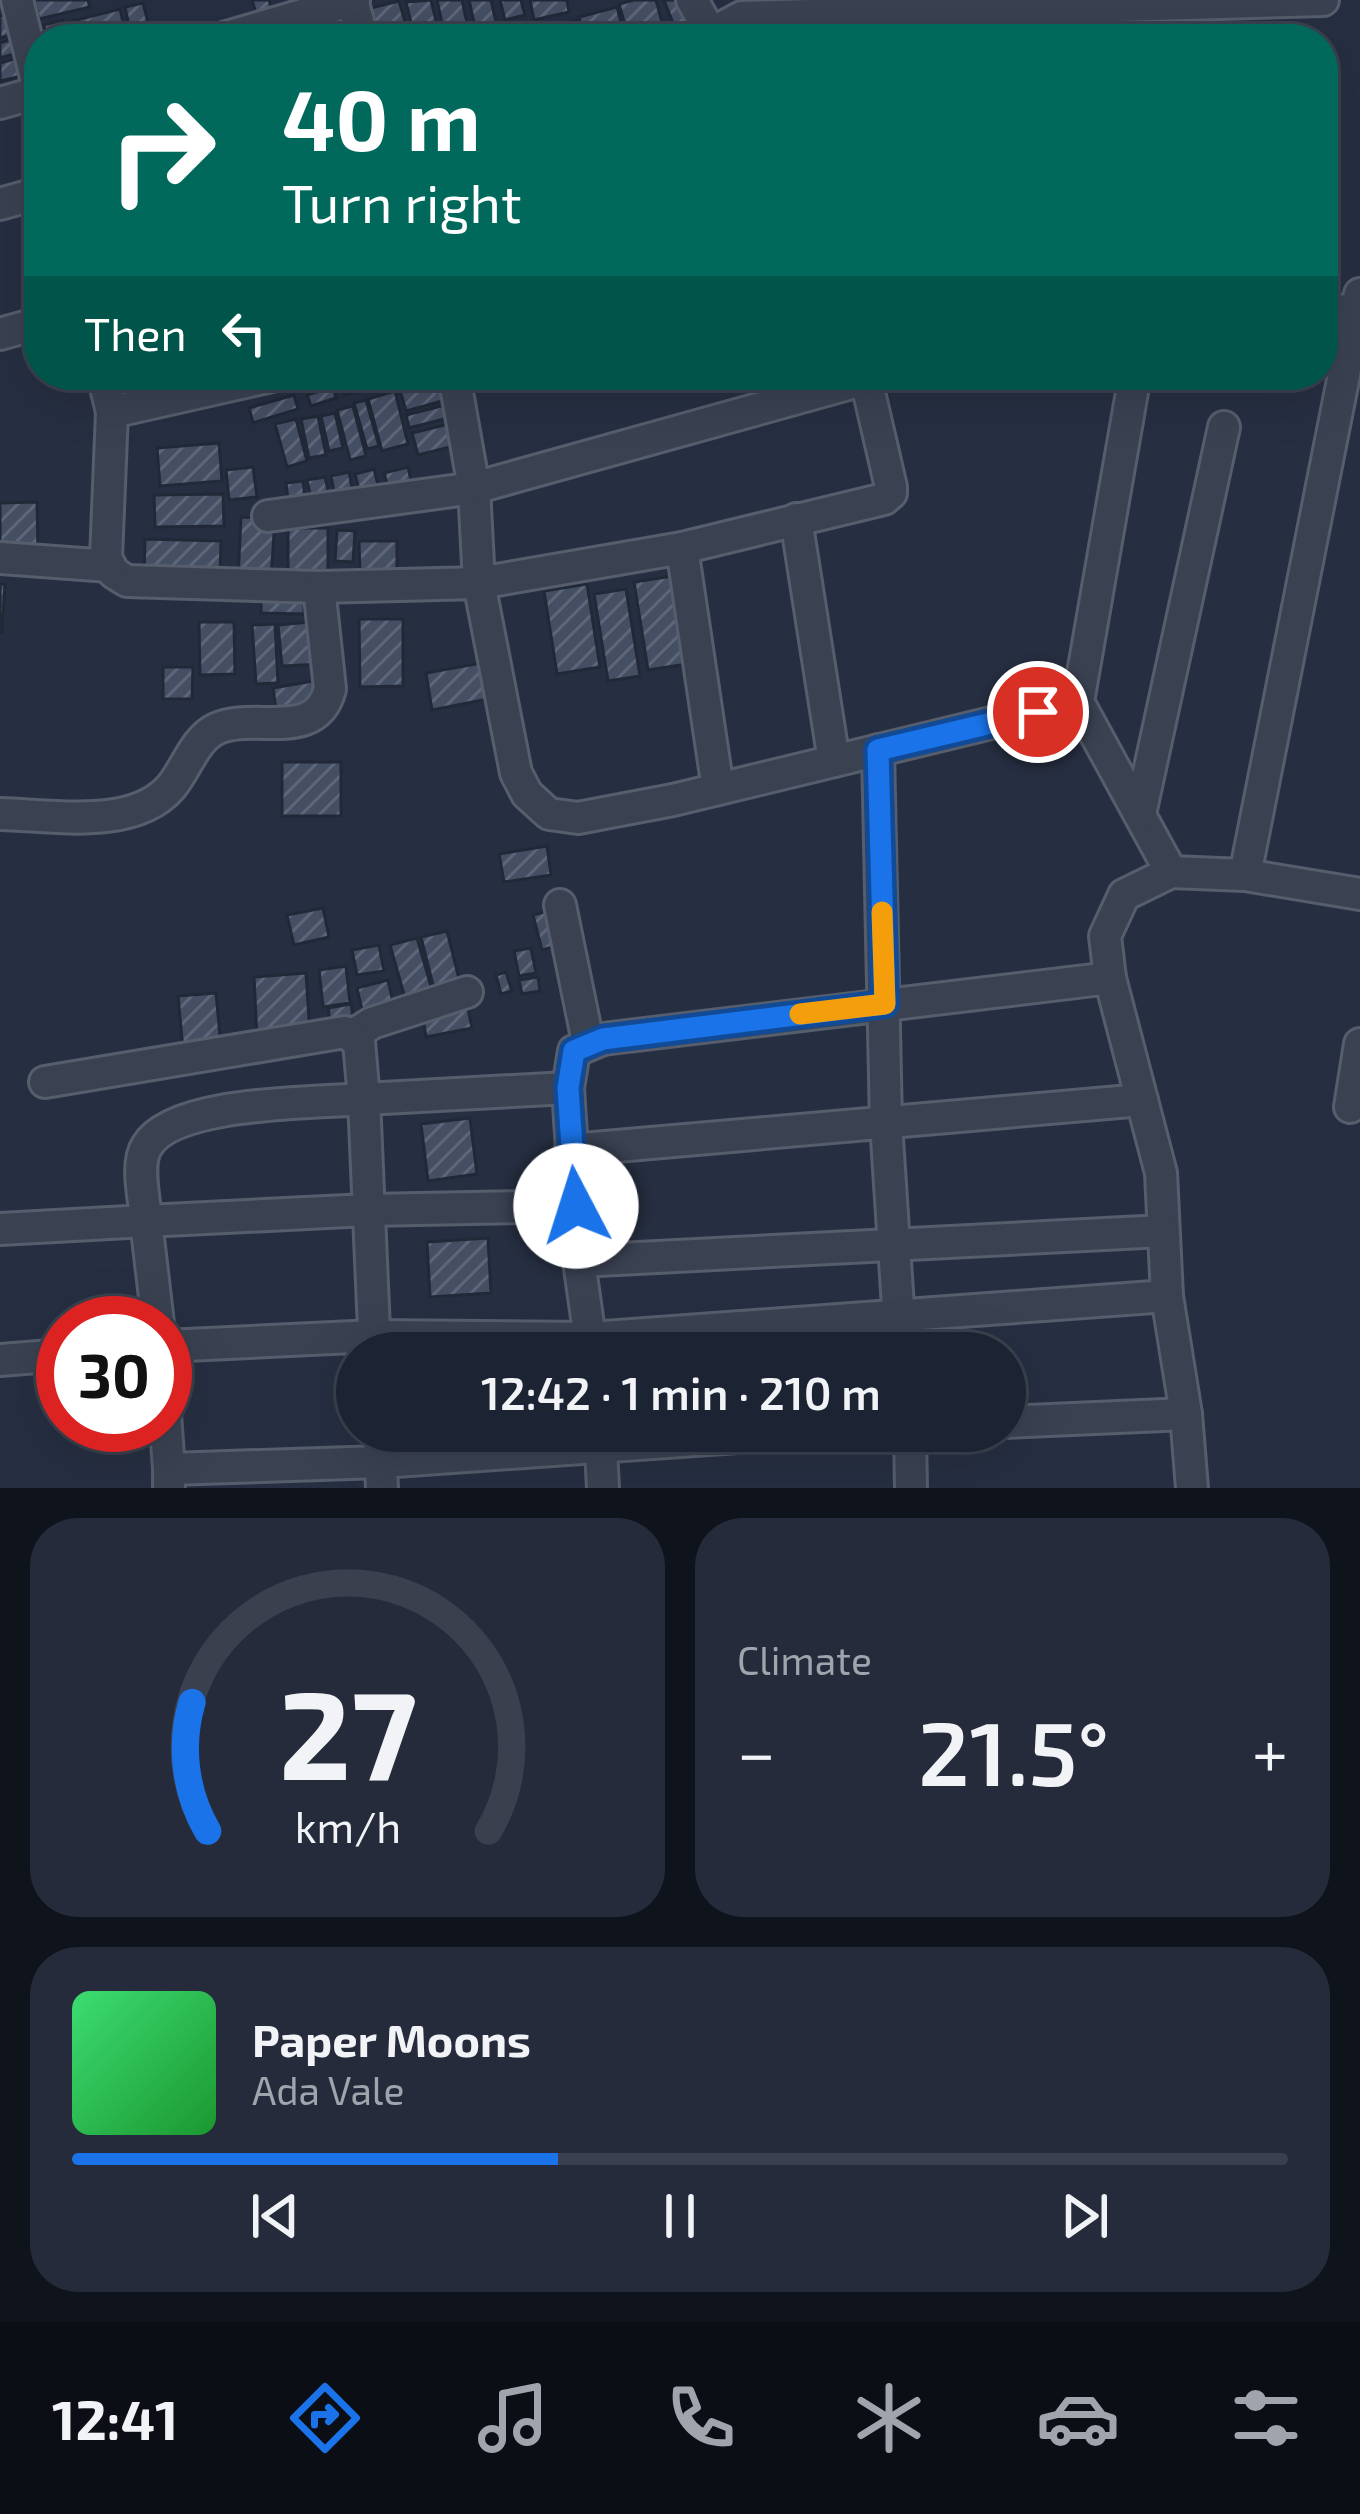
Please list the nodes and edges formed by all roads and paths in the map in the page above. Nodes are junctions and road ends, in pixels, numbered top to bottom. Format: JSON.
{"nodes":[{"id":1,"x":353,"y":0,"type":"edge"},
{"id":2,"x":1323,"y":0,"type":"edge"},
{"id":3,"x":271,"y":24,"type":"edge"},
{"id":4,"x":729,"y":24,"type":"edge"},
{"id":5,"x":1360,"y":294,"type":"edge"},
{"id":6,"x":1359,"y":310,"type":"edge"},
{"id":7,"x":107,"y":390,"type":"edge"},
{"id":8,"x":210,"y":390,"type":"edge"},
{"id":9,"x":457,"y":390,"type":"edge"},
{"id":10,"x":819,"y":390,"type":"edge"},
{"id":11,"x":868,"y":390,"type":"edge"},
{"id":12,"x":1133,"y":390,"type":"edge"},
{"id":13,"x":112,"y":412,"type":"junction"},
{"id":14,"x":1224,"y":427,"type":"dead end"},
{"id":15,"x":474,"y":488,"type":"junction"},
{"id":16,"x":268,"y":516,"type":"dead end"},
{"id":17,"x":796,"y":519,"type":"junction"},
{"id":18,"x":682,"y":548,"type":"junction"},
{"id":19,"x":0,"y":558,"type":"edge"},
{"id":20,"x":110,"y":566,"type":"junction"},
{"id":21,"x":479,"y":583,"type":"junction"},
{"id":22,"x":319,"y":587,"type":"junction"},
{"id":23,"x":1078,"y":702,"type":"junction"},
{"id":24,"x":878,"y":750,"type":"junction"},
{"id":25,"x":835,"y":761,"type":"junction"},
{"id":26,"x":718,"y":789,"type":"junction"},
{"id":27,"x":0,"y":814,"type":"edge"},
{"id":28,"x":1140,"y":814,"type":"junction"},
{"id":29,"x":1171,"y":872,"type":"junction"},
{"id":30,"x":1245,"y":874,"type":"junction"},
{"id":31,"x":1360,"y":894,"type":"edge"},
{"id":32,"x":560,"y":904,"type":"dead end"},
{"id":33,"x":1110,"y":979,"type":"junction"},
{"id":34,"x":467,"y":992,"type":"dead end"},
{"id":35,"x":885,"y":1004,"type":"junction"},
{"id":36,"x":353,"y":1035,"type":"junction"},
{"id":37,"x":588,"y":1042,"type":"junction"},
{"id":38,"x":1360,"y":1044,"type":"edge"},
{"id":39,"x":45,"y":1082,"type":"dead end"},
{"id":40,"x":568,"y":1088,"type":"junction"},
{"id":41,"x":364,"y":1099,"type":"junction"},
{"id":42,"x":1142,"y":1100,"type":"junction"},
{"id":43,"x":1350,"y":1107,"type":"dead end"},
{"id":44,"x":886,"y":1123,"type":"junction"},
{"id":45,"x":571,"y":1150,"type":"junction"},
{"id":46,"x":576,"y":1206,"type":"junction"},
{"id":47,"x":367,"y":1210,"type":"junction"},
{"id":48,"x":146,"y":1221,"type":"junction"},
{"id":49,"x":0,"y":1229,"type":"edge"},
{"id":50,"x":1163,"y":1231,"type":"junction"},
{"id":51,"x":895,"y":1245,"type":"junction"},
{"id":52,"x":578,"y":1261,"type":"junction"},
{"id":53,"x":155,"y":1296,"type":"edge"},
{"id":54,"x":1167,"y":1296,"type":"junction"},
{"id":55,"x":897,"y":1314,"type":"junction"},
{"id":56,"x":373,"y":1332,"type":"edge"},
{"id":57,"x":589,"y":1332,"type":"edge"},
{"id":58,"x":725,"y":1332,"type":"edge"},
{"id":59,"x":899,"y":1332,"type":"edge"},
{"id":60,"x":336,"y":1344,"type":"edge"},
{"id":61,"x":192,"y":1346,"type":"edge"},
{"id":62,"x":36,"y":1357,"type":"edge"},
{"id":63,"x":0,"y":1360,"type":"edge"},
{"id":64,"x":1186,"y":1414,"type":"junction"},
{"id":65,"x":1026,"y":1421,"type":"edge"},
{"id":66,"x":460,"y":1452,"type":"edge"},
{"id":67,"x":602,"y":1452,"type":"edge"},
{"id":68,"x":910,"y":1452,"type":"edge"},
{"id":69,"x":380,"y":1460,"type":"edge"},
{"id":70,"x":169,"y":1478,"type":"edge"},
{"id":71,"x":603,"y":1488,"type":"edge"},
{"id":72,"x":911,"y":1488,"type":"edge"},
{"id":73,"x":1192,"y":1488,"type":"edge"}],
"edges":[{"from":1,"to":3,"type":"street"},
{"from":2,"to":4,"type":"street"},
{"from":5,"to":6,"type":"street"},
{"from":6,"to":30,"type":"street"},
{"from":7,"to":13,"type":"street"},
{"from":8,"to":13,"type":"street"},
{"from":9,"to":15,"type":"street"},
{"from":10,"to":15,"type":"street"},
{"from":11,"to":17,"type":"street"},
{"from":12,"to":23,"type":"street"},
{"from":13,"to":20,"type":"street"},
{"from":14,"to":28,"type":"street"},
{"from":15,"to":16,"type":"street"},
{"from":15,"to":21,"type":"street"},
{"from":17,"to":18,"type":"street"},
{"from":17,"to":25,"type":"street"},
{"from":18,"to":21,"type":"street"},
{"from":18,"to":26,"type":"street"},
{"from":19,"to":20,"type":"street"},
{"from":20,"to":22,"type":"street"},
{"from":21,"to":22,"type":"street"},
{"from":21,"to":26,"type":"street"},
{"from":22,"to":27,"type":"street"},
{"from":23,"to":24,"type":"street"},
{"from":23,"to":28,"type":"street"},
{"from":24,"to":25,"type":"street"},
{"from":24,"to":35,"type":"street"},
{"from":25,"to":26,"type":"street"},
{"from":28,"to":29,"type":"street"},
{"from":29,"to":30,"type":"street"},
{"from":29,"to":33,"type":"street"},
{"from":30,"to":31,"type":"street"},
{"from":32,"to":37,"type":"street"},
{"from":33,"to":35,"type":"street"},
{"from":33,"to":42,"type":"street"},
{"from":34,"to":36,"type":"street"},
{"from":35,"to":37,"type":"street"},
{"from":35,"to":44,"type":"street"},
{"from":36,"to":39,"type":"street"},
{"from":36,"to":41,"type":"street"},
{"from":37,"to":40,"type":"street"},
{"from":38,"to":43,"type":"street"},
{"from":40,"to":41,"type":"street"},
{"from":40,"to":45,"type":"street"},
{"from":41,"to":47,"type":"street"},
{"from":41,"to":48,"type":"street"},
{"from":42,"to":44,"type":"street"},
{"from":42,"to":50,"type":"street"},
{"from":44,"to":45,"type":"street"},
{"from":44,"to":51,"type":"street"},
{"from":45,"to":46,"type":"street"},
{"from":46,"to":47,"type":"street"},
{"from":46,"to":52,"type":"street"},
{"from":47,"to":48,"type":"street"},
{"from":47,"to":56,"type":"street"},
{"from":48,"to":49,"type":"street"},
{"from":48,"to":53,"type":"street"},
{"from":50,"to":51,"type":"street"},
{"from":50,"to":54,"type":"street"},
{"from":51,"to":52,"type":"street"},
{"from":51,"to":55,"type":"street"},
{"from":52,"to":57,"type":"street"},
{"from":54,"to":55,"type":"street"},
{"from":54,"to":64,"type":"street"},
{"from":55,"to":58,"type":"street"},
{"from":55,"to":59,"type":"street"},
{"from":60,"to":61,"type":"street"},
{"from":62,"to":63,"type":"street"},
{"from":64,"to":65,"type":"street"},
{"from":64,"to":73,"type":"street"},
{"from":66,"to":69,"type":"street"},
{"from":67,"to":71,"type":"street"},
{"from":68,"to":72,"type":"street"},
{"from":69,"to":70,"type":"street"}]}
